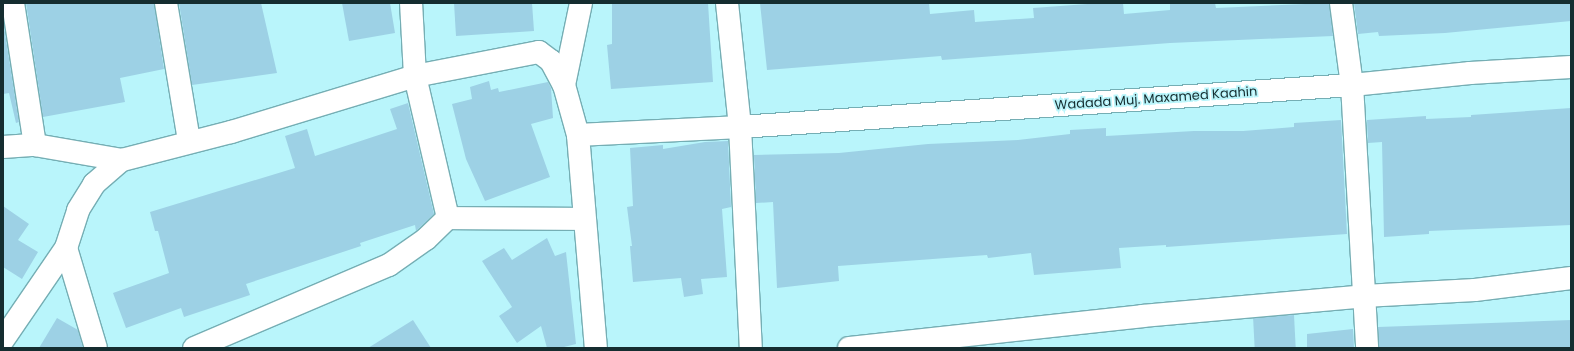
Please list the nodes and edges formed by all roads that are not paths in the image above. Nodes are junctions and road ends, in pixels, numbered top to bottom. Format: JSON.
{"nodes":[{"id":1,"x":13,"y":3,"type":"edge"},
{"id":2,"x":166,"y":3,"type":"edge"},
{"id":3,"x":411,"y":3,"type":"edge"},
{"id":4,"x":580,"y":3,"type":"edge"},
{"id":5,"x":727,"y":3,"type":"edge"},
{"id":6,"x":1341,"y":3,"type":"edge"},
{"id":7,"x":1571,"y":67,"type":"edge"},
{"id":8,"x":415,"y":76,"type":"junction"},
{"id":9,"x":564,"y":85,"type":"junction"},
{"id":10,"x":1352,"y":85,"type":"junction"},
{"id":11,"x":740,"y":127,"type":"junction"},
{"id":12,"x":578,"y":135,"type":"junction"},
{"id":13,"x":189,"y":140,"type":"junction"},
{"id":14,"x":35,"y":145,"type":"junction"},
{"id":15,"x":3,"y":147,"type":"edge"},
{"id":16,"x":122,"y":160,"type":"junction"},
{"id":17,"x":448,"y":218,"type":"junction"},
{"id":18,"x":583,"y":219,"type":"junction"},
{"id":19,"x":66,"y":248,"type":"junction"},
{"id":20,"x":1571,"y":278,"type":"edge"},
{"id":21,"x":1364,"y":296,"type":"junction"},
{"id":22,"x":3,"y":340,"type":"edge"},
{"id":23,"x":96,"y":348,"type":"edge"},
{"id":24,"x":194,"y":348,"type":"edge"},
{"id":25,"x":596,"y":348,"type":"edge"},
{"id":26,"x":751,"y":348,"type":"edge"},
{"id":27,"x":849,"y":348,"type":"edge"},
{"id":28,"x":1367,"y":348,"type":"edge"}],
"edges":[{"from":1,"to":14,"type":"street"},
{"from":2,"to":13,"type":"street"},
{"from":3,"to":8,"type":"street"},
{"from":4,"to":9,"type":"street"},
{"from":5,"to":11,"type":"street"},
{"from":6,"to":10,"type":"street"},
{"from":7,"to":10,"type":"street","name":"Wadada Muj. Maxamed Kaahin"},
{"from":8,"to":9,"type":"street"},
{"from":8,"to":13,"type":"street"},
{"from":8,"to":17,"type":"street"},
{"from":9,"to":12,"type":"street"},
{"from":10,"to":11,"type":"street","name":"Wadada Muj. Maxamed Kaahin"},
{"from":10,"to":21,"type":"street"},
{"from":11,"to":12,"type":"street","name":"Wadada Muj. Maxamed Kaahin"},
{"from":11,"to":26,"type":"street"},
{"from":12,"to":18,"type":"street"},
{"from":13,"to":16,"type":"street"},
{"from":14,"to":15,"type":"street"},
{"from":14,"to":16,"type":"street"},
{"from":16,"to":19,"type":"street"},
{"from":17,"to":18,"type":"street"},
{"from":17,"to":24,"type":"street"},
{"from":18,"to":25,"type":"street"},
{"from":19,"to":22,"type":"street"},
{"from":19,"to":23,"type":"street"},
{"from":20,"to":21,"type":"street"},
{"from":21,"to":27,"type":"street"},
{"from":21,"to":28,"type":"street"}]}
